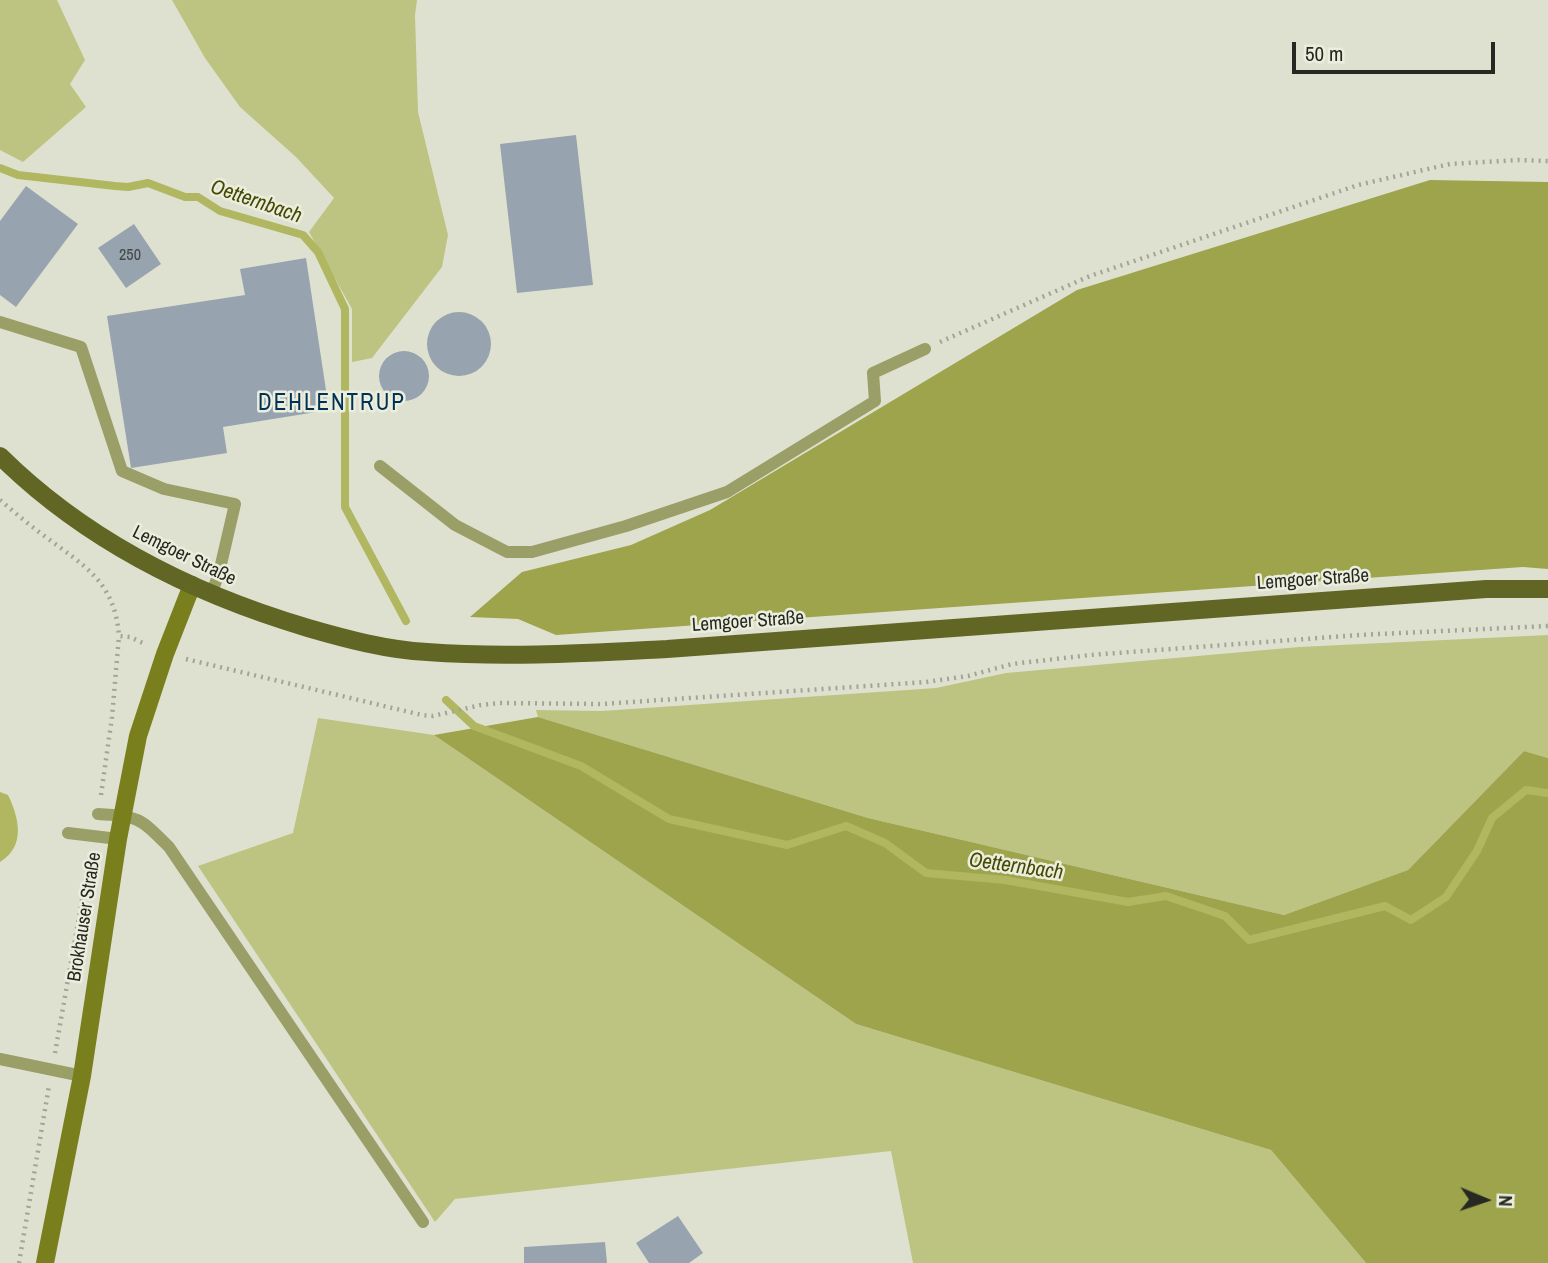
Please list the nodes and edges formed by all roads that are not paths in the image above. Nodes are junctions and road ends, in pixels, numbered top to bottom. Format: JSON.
{"nodes":[{"id":1,"x":0,"y":322,"type":"edge"},
{"id":2,"x":925,"y":349,"type":"road end"},
{"id":3,"x":0,"y":456,"type":"edge"},
{"id":4,"x":380,"y":466,"type":"dead end"},
{"id":5,"x":192,"y":585,"type":"junction"},
{"id":6,"x":1548,"y":589,"type":"edge"},
{"id":7,"x":211,"y":595,"type":"junction"},
{"id":8,"x":98,"y":814,"type":"road end"},
{"id":9,"x":124,"y":815,"type":"junction"},
{"id":10,"x":68,"y":832,"type":"dead end"},
{"id":11,"x":118,"y":839,"type":"junction"},
{"id":12,"x":0,"y":1059,"type":"edge"},
{"id":13,"x":82,"y":1076,"type":"junction"},
{"id":14,"x":423,"y":1222,"type":"dead end"},
{"id":15,"x":45,"y":1263,"type":"edge"}],
"edges":[{"from":1,"to":7,"type":"lane"},
{"from":2,"to":4,"type":"lane"},
{"from":3,"to":5,"type":"main road","name":"Lemgoer Straße"},
{"from":5,"to":7,"type":"main road","name":"Lemgoer Straße"},
{"from":5,"to":9,"type":"street","name":"Brokhauser Straße"},
{"from":6,"to":7,"type":"main road","name":"Lemgoer Straße"},
{"from":8,"to":9,"type":"lane"},
{"from":9,"to":11,"type":"street","name":"Brokhauser Straße"},
{"from":9,"to":14,"type":"lane"},
{"from":10,"to":11,"type":"lane"},
{"from":11,"to":13,"type":"street","name":"Brokhauser Straße"},
{"from":12,"to":13,"type":"lane"},
{"from":13,"to":15,"type":"street","name":"Brokhauser Straße"}]}
